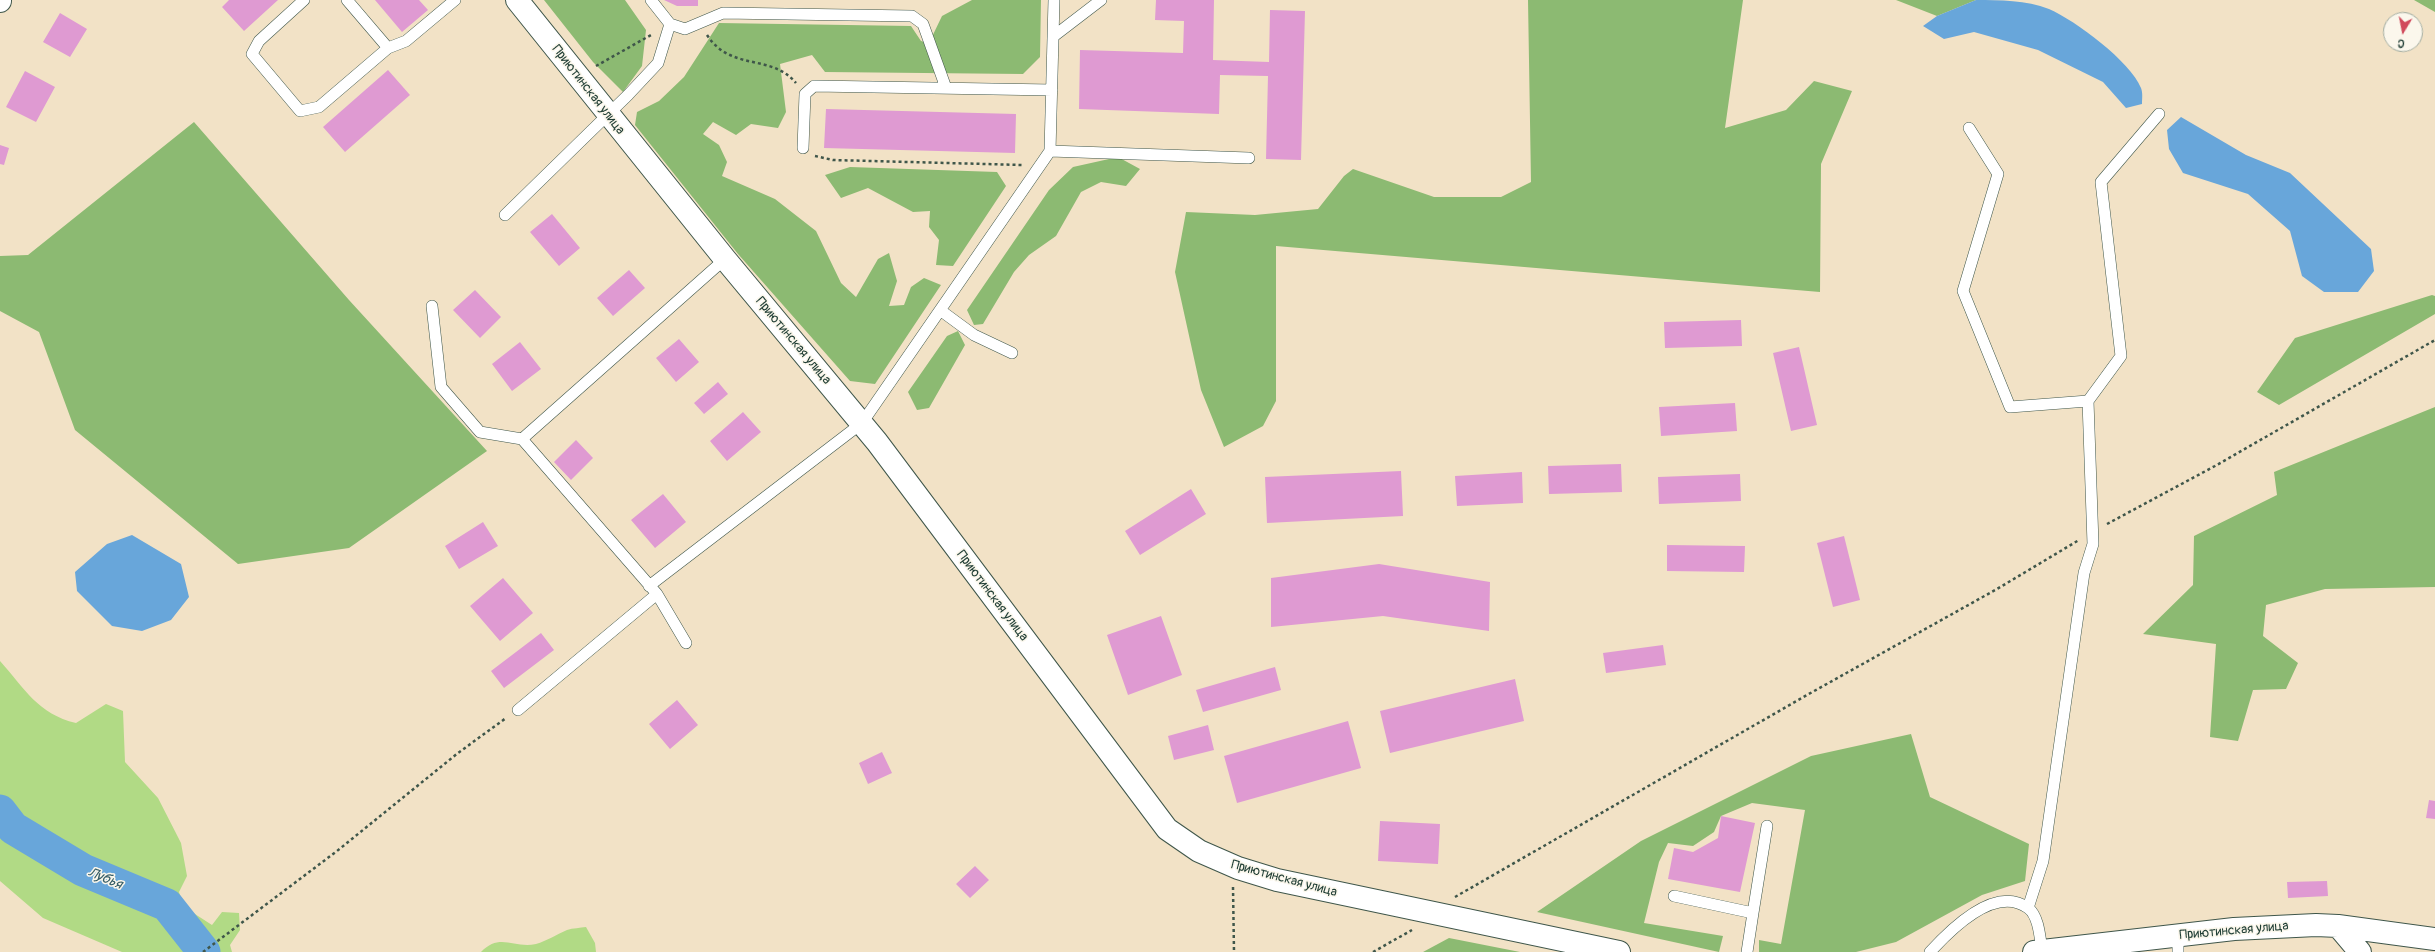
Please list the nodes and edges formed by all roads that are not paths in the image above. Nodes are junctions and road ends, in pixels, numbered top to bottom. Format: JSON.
{"nodes":[{"id":1,"x":304,"y":0,"type":"edge"},
{"id":2,"x":347,"y":0,"type":"edge"},
{"id":3,"x":455,"y":0,"type":"edge"},
{"id":4,"x":517,"y":0,"type":"edge"},
{"id":5,"x":651,"y":0,"type":"edge"},
{"id":6,"x":1054,"y":0,"type":"edge"},
{"id":7,"x":1101,"y":0,"type":"edge"},
{"id":8,"x":670,"y":24,"type":"junction"},
{"id":9,"x":1054,"y":36,"type":"junction"},
{"id":10,"x":388,"y":48,"type":"junction"},
{"id":11,"x":946,"y":88,"type":"junction"},
{"id":12,"x":1052,"y":90,"type":"junction"},
{"id":13,"x":607,"y":114,"type":"junction"},
{"id":14,"x":2159,"y":114,"type":"dead end"},
{"id":15,"x":1969,"y":128,"type":"dead end"},
{"id":16,"x":803,"y":148,"type":"road end"},
{"id":17,"x":1050,"y":151,"type":"junction"},
{"id":18,"x":1249,"y":158,"type":"dead end"},
{"id":19,"x":505,"y":215,"type":"dead end"},
{"id":20,"x":725,"y":259,"type":"junction"},
{"id":21,"x":432,"y":306,"type":"dead end"},
{"id":22,"x":940,"y":310,"type":"junction"},
{"id":23,"x":1012,"y":353,"type":"dead end"},
{"id":24,"x":2088,"y":401,"type":"junction"},
{"id":25,"x":862,"y":423,"type":"junction"},
{"id":26,"x":522,"y":439,"type":"junction"},
{"id":27,"x":649,"y":586,"type":"junction"},
{"id":28,"x":657,"y":594,"type":"junction"},
{"id":29,"x":686,"y":642,"type":"dead end"},
{"id":30,"x":518,"y":710,"type":"road end"},
{"id":31,"x":1768,"y":826,"type":"dead end"},
{"id":32,"x":1674,"y":896,"type":"dead end"},
{"id":33,"x":2028,"y":908,"type":"junction"},
{"id":34,"x":1753,"y":913,"type":"junction"},
{"id":35,"x":2338,"y":926,"type":"junction"},
{"id":36,"x":2435,"y":939,"type":"edge"},
{"id":37,"x":2178,"y":944,"type":"edge"},
{"id":38,"x":2125,"y":947,"type":"edge"},
{"id":39,"x":2038,"y":951,"type":"edge"},
{"id":40,"x":1619,"y":952,"type":"edge"},
{"id":41,"x":1747,"y":952,"type":"edge"},
{"id":42,"x":1930,"y":952,"type":"edge"},
{"id":43,"x":2360,"y":952,"type":"edge"}],
"edges":[{"from":1,"to":10,"type":"lane"},
{"from":2,"to":10,"type":"lane"},
{"from":3,"to":10,"type":"lane"},
{"from":4,"to":13,"type":"street","name":"Приютинская улица"},
{"from":5,"to":8,"type":"lane"},
{"from":6,"to":9,"type":"lane"},
{"from":7,"to":9,"type":"lane"},
{"from":8,"to":11,"type":"lane"},
{"from":8,"to":13,"type":"lane"},
{"from":9,"to":12,"type":"lane"},
{"from":11,"to":12,"type":"lane"},
{"from":11,"to":16,"type":"lane"},
{"from":12,"to":17,"type":"lane"},
{"from":13,"to":19,"type":"lane"},
{"from":13,"to":20,"type":"street","name":"Приютинская улица"},
{"from":14,"to":24,"type":"lane"},
{"from":15,"to":24,"type":"lane"},
{"from":17,"to":18,"type":"lane"},
{"from":17,"to":22,"type":"lane"},
{"from":20,"to":25,"type":"street","name":"Приютинская улица"},
{"from":20,"to":26,"type":"lane"},
{"from":21,"to":26,"type":"lane"},
{"from":22,"to":23,"type":"lane"},
{"from":22,"to":25,"type":"lane"},
{"from":24,"to":33,"type":"lane"},
{"from":25,"to":27,"type":"lane"},
{"from":25,"to":40,"type":"street","name":"Приютинская улица"},
{"from":26,"to":27,"type":"lane"},
{"from":27,"to":28,"type":"lane"},
{"from":28,"to":29,"type":"lane"},
{"from":28,"to":30,"type":"lane"},
{"from":31,"to":34,"type":"lane"},
{"from":32,"to":34,"type":"lane"},
{"from":33,"to":39,"type":"lane"},
{"from":33,"to":42,"type":"lane"},
{"from":34,"to":41,"type":"lane"},
{"from":35,"to":36,"type":"street","name":"Приютинская улица"},
{"from":35,"to":37,"type":"street","name":"Приютинская улица"},
{"from":35,"to":43,"type":"street"},
{"from":37,"to":38,"type":"street","name":"Приютинская улица"},
{"from":38,"to":39,"type":"street","name":"Приютинская улица"}]}
